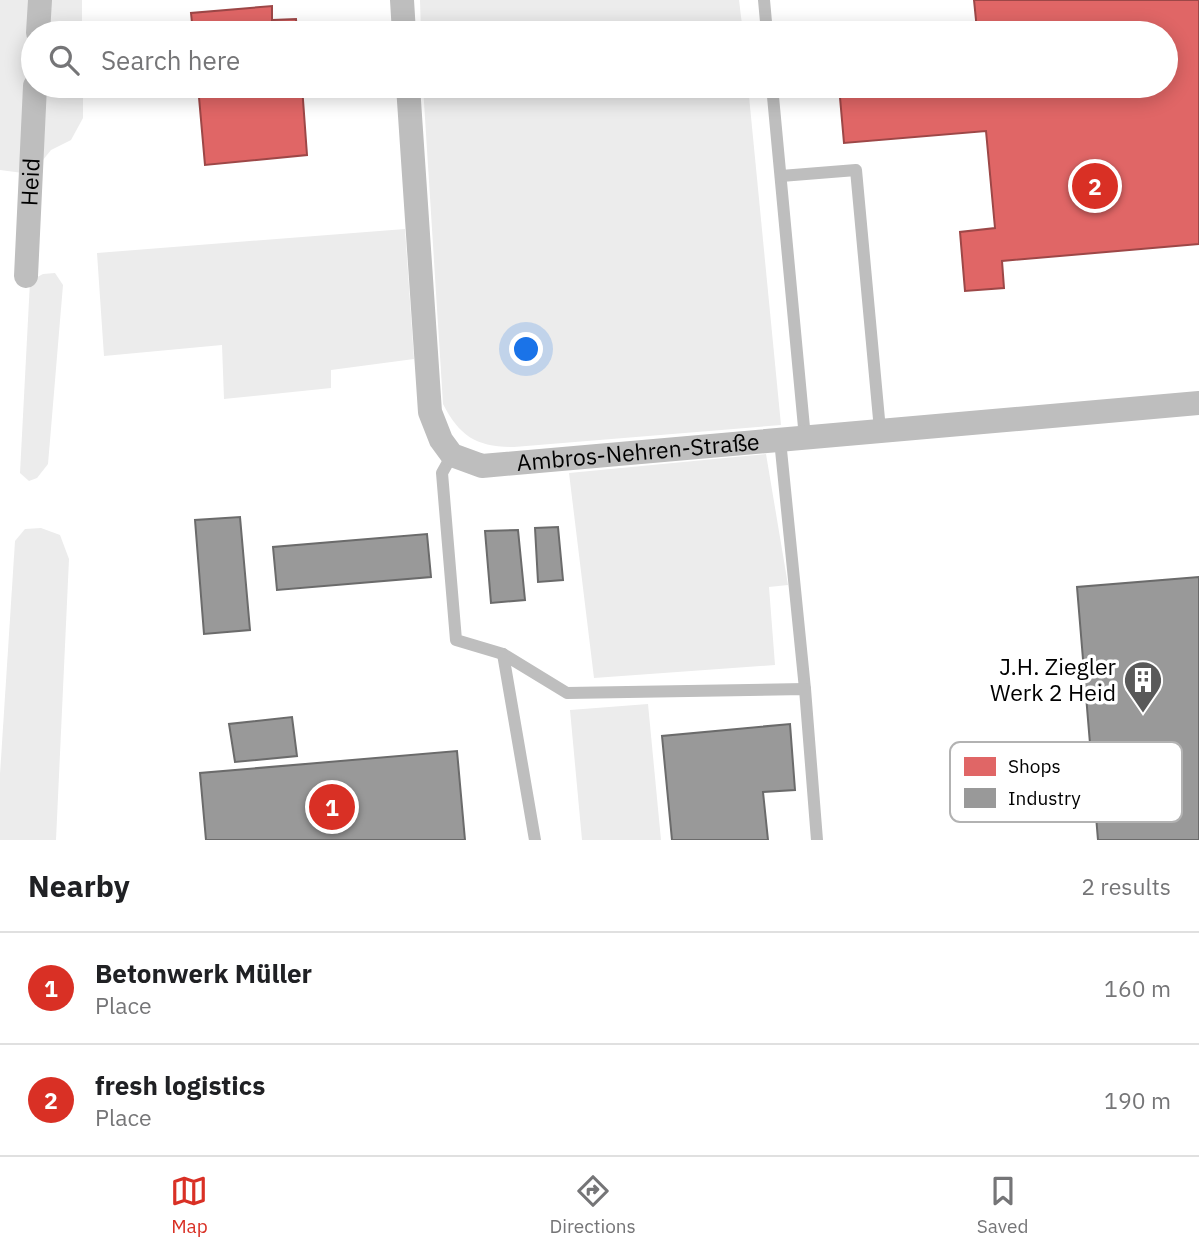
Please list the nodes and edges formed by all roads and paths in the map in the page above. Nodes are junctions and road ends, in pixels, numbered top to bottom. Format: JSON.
{"nodes":[{"id":1,"x":40,"y":0,"type":"edge"},
{"id":2,"x":402,"y":0,"type":"edge"},
{"id":3,"x":764,"y":0,"type":"edge"},
{"id":4,"x":39,"y":21,"type":"edge"},
{"id":5,"x":403,"y":21,"type":"edge"},
{"id":6,"x":766,"y":21,"type":"edge"},
{"id":7,"x":34,"y":98,"type":"edge"},
{"id":8,"x":409,"y":98,"type":"edge"},
{"id":9,"x":773,"y":98,"type":"edge"},
{"id":10,"x":781,"y":176,"type":"junction"},
{"id":11,"x":26,"y":276,"type":"dead end"},
{"id":12,"x":1199,"y":403,"type":"edge"},
{"id":13,"x":880,"y":430,"type":"junction"},
{"id":14,"x":793,"y":439,"type":"junction"},
{"id":15,"x":453,"y":455,"type":"junction"},
{"id":16,"x":503,"y":654,"type":"junction"},
{"id":17,"x":805,"y":689,"type":"junction"},
{"id":18,"x":535,"y":840,"type":"edge"},
{"id":19,"x":817,"y":840,"type":"edge"}],
"edges":[{"from":1,"to":4,"type":"street"},
{"from":2,"to":5,"type":"street"},
{"from":3,"to":6,"type":"lane"},
{"from":7,"to":11,"type":"street","name":"Heid"},
{"from":8,"to":15,"type":"street"},
{"from":9,"to":10,"type":"lane"},
{"from":10,"to":13,"type":"lane"},
{"from":10,"to":14,"type":"lane"},
{"from":12,"to":13,"type":"street","name":"Ambros-Nehren-Straße"},
{"from":13,"to":14,"type":"street","name":"Ambros-Nehren-Straße"},
{"from":14,"to":15,"type":"street","name":"Ambros-Nehren-Straße"},
{"from":14,"to":17,"type":"lane"},
{"from":15,"to":16,"type":"lane"},
{"from":16,"to":17,"type":"lane"},
{"from":16,"to":18,"type":"lane"},
{"from":17,"to":19,"type":"lane"}]}
